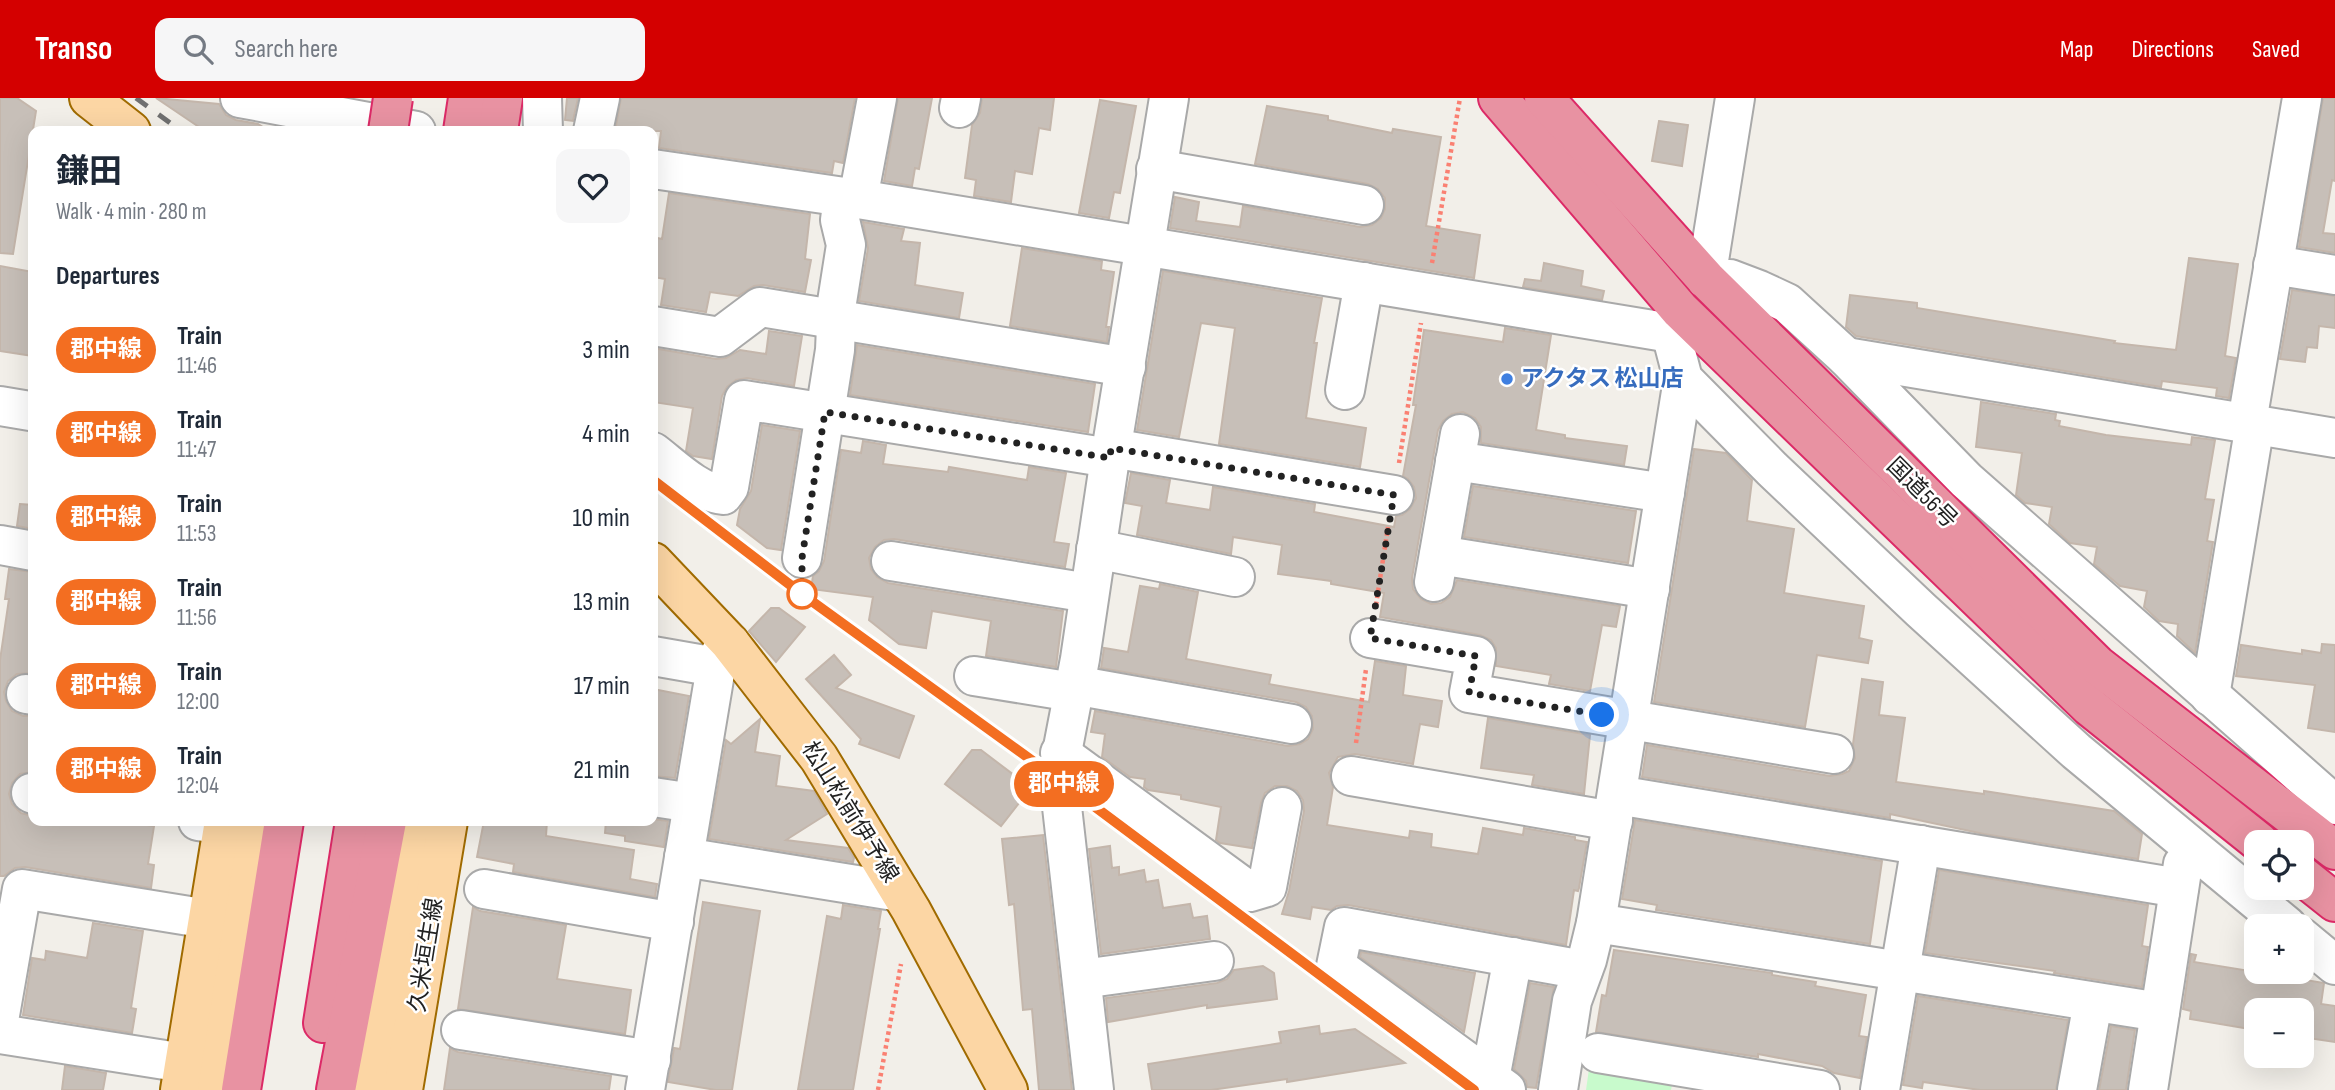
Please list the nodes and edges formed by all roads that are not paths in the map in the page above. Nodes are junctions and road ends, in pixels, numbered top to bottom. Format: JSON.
{"nodes":[{"id":1,"x":89,"y":98,"type":"edge"},
{"id":2,"x":240,"y":98,"type":"edge"},
{"id":3,"x":393,"y":98,"type":"edge"},
{"id":4,"x":468,"y":98,"type":"edge"},
{"id":5,"x":503,"y":98,"type":"edge"},
{"id":6,"x":511,"y":98,"type":"edge"},
{"id":7,"x":542,"y":98,"type":"edge"},
{"id":8,"x":600,"y":98,"type":"edge"},
{"id":9,"x":877,"y":98,"type":"edge"},
{"id":10,"x":1169,"y":98,"type":"edge"},
{"id":11,"x":1498,"y":98,"type":"edge"},
{"id":12,"x":1544,"y":98,"type":"edge"},
{"id":13,"x":1735,"y":98,"type":"edge"},
{"id":14,"x":2302,"y":98,"type":"edge"},
{"id":15,"x":312,"y":105,"type":"edge"},
{"id":16,"x":369,"y":121,"type":"edge"},
{"id":17,"x":125,"y":126,"type":"edge"},
{"id":18,"x":392,"y":126,"type":"edge"},
{"id":19,"x":464,"y":126,"type":"edge"},
{"id":20,"x":499,"y":126,"type":"edge"},
{"id":21,"x":510,"y":126,"type":"edge"},
{"id":22,"x":544,"y":126,"type":"edge"},
{"id":23,"x":594,"y":126,"type":"edge"},
{"id":24,"x":1156,"y":169,"type":"junction"},
{"id":25,"x":658,"y":170,"type":"edge"},
{"id":26,"x":850,"y":198,"type":"junction"},
{"id":27,"x":1364,"y":205,"type":"dead end"},
{"id":28,"x":1145,"y":247,"type":"junction"},
{"id":29,"x":2273,"y":265,"type":"junction"},
{"id":30,"x":2335,"y":275,"type":"edge"},
{"id":31,"x":1706,"y":279,"type":"junction"},
{"id":32,"x":1364,"y":282,"type":"junction"},
{"id":33,"x":836,"y":318,"type":"junction"},
{"id":34,"x":1675,"y":321,"type":"junction"},
{"id":35,"x":658,"y":327,"type":"edge"},
{"id":36,"x":1846,"y":357,"type":"junction"},
{"id":37,"x":1126,"y":367,"type":"junction"},
{"id":38,"x":1683,"y":379,"type":"junction"},
{"id":39,"x":1345,"y":390,"type":"dead end"},
{"id":40,"x":825,"y":412,"type":"junction"},
{"id":41,"x":2251,"y":423,"type":"junction"},
{"id":42,"x":2335,"y":438,"type":"edge"},
{"id":43,"x":1110,"y":453,"type":"junction"},
{"id":44,"x":658,"y":456,"type":"edge"},
{"id":45,"x":1665,"y":493,"type":"junction"},
{"id":46,"x":1394,"y":495,"type":"road end"},
{"id":47,"x":0,"y":545,"type":"edge"},
{"id":48,"x":1096,"y":549,"type":"junction"},
{"id":49,"x":28,"y":550,"type":"edge"},
{"id":50,"x":802,"y":558,"type":"dead end"},
{"id":51,"x":891,"y":561,"type":"dead end"},
{"id":52,"x":658,"y":569,"type":"edge"},
{"id":53,"x":1236,"y":576,"type":"dead end"},
{"id":54,"x":1650,"y":589,"type":"junction"},
{"id":55,"x":1089,"y":593,"type":"junction"},
{"id":56,"x":1370,"y":638,"type":"road end"},
{"id":57,"x":723,"y":655,"type":"junction"},
{"id":58,"x":658,"y":656,"type":"edge"},
{"id":59,"x":974,"y":676,"type":"dead end"},
{"id":60,"x":1073,"y":688,"type":"junction"},
{"id":61,"x":2210,"y":696,"type":"junction"},
{"id":62,"x":1629,"y":720,"type":"junction"},
{"id":63,"x":1292,"y":724,"type":"dead end"},
{"id":64,"x":1834,"y":754,"type":"dead end"},
{"id":65,"x":1060,"y":771,"type":"junction"},
{"id":66,"x":1351,"y":776,"type":"road end"},
{"id":67,"x":658,"y":798,"type":"edge"},
{"id":68,"x":693,"y":803,"type":"junction"},
{"id":69,"x":2335,"y":805,"type":"edge"},
{"id":70,"x":1282,"y":807,"type":"dead end"},
{"id":71,"x":1615,"y":808,"type":"junction"},
{"id":72,"x":225,"y":826,"type":"edge"},
{"id":73,"x":226,"y":826,"type":"edge"},
{"id":74,"x":283,"y":826,"type":"edge"},
{"id":75,"x":354,"y":826,"type":"edge"},
{"id":76,"x":386,"y":826,"type":"edge"},
{"id":77,"x":415,"y":826,"type":"edge"},
{"id":78,"x":447,"y":826,"type":"edge"},
{"id":79,"x":2244,"y":830,"type":"edge"},
{"id":80,"x":2186,"y":844,"type":"junction"},
{"id":81,"x":1921,"y":845,"type":"junction"},
{"id":82,"x":2335,"y":850,"type":"edge"},
{"id":83,"x":684,"y":857,"type":"junction"},
{"id":84,"x":2314,"y":885,"type":"edge"},
{"id":85,"x":2179,"y":888,"type":"junction"},
{"id":86,"x":484,"y":889,"type":"dead end"},
{"id":87,"x":900,"y":892,"type":"junction"},
{"id":88,"x":2335,"y":902,"type":"edge"},
{"id":89,"x":2272,"y":914,"type":"edge"},
{"id":90,"x":208,"y":919,"type":"junction"},
{"id":91,"x":674,"y":922,"type":"junction"},
{"id":92,"x":1596,"y":923,"type":"junction"},
{"id":93,"x":2314,"y":948,"type":"edge"},
{"id":94,"x":1513,"y":957,"type":"junction"},
{"id":95,"x":1214,"y":961,"type":"dead end"},
{"id":96,"x":1585,"y":965,"type":"junction"},
{"id":97,"x":2335,"y":965,"type":"edge"},
{"id":98,"x":1900,"y":971,"type":"junction"},
{"id":99,"x":1082,"y":979,"type":"junction"},
{"id":100,"x":2093,"y":1002,"type":"junction"},
{"id":101,"x":2160,"y":1012,"type":"junction"},
{"id":102,"x":0,"y":1015,"type":"edge"},
{"id":103,"x":461,"y":1030,"type":"dead end"},
{"id":104,"x":0,"y":1034,"type":"edge"},
{"id":105,"x":1598,"y":1054,"type":"dead end"},
{"id":106,"x":648,"y":1075,"type":"edge"},
{"id":107,"x":182,"y":1077,"type":"edge"},
{"id":108,"x":1680,"y":1079,"type":"edge"},
{"id":109,"x":1498,"y":1084,"type":"edge"},
{"id":110,"x":217,"y":1090,"type":"edge"},
{"id":111,"x":241,"y":1090,"type":"edge"},
{"id":112,"x":312,"y":1090,"type":"edge"},
{"id":113,"x":336,"y":1090,"type":"edge"},
{"id":114,"x":372,"y":1090,"type":"edge"},
{"id":115,"x":403,"y":1090,"type":"edge"},
{"id":116,"x":1008,"y":1090,"type":"edge"},
{"id":117,"x":1094,"y":1090,"type":"edge"},
{"id":118,"x":1559,"y":1090,"type":"edge"},
{"id":119,"x":1574,"y":1090,"type":"edge"},
{"id":120,"x":1820,"y":1090,"type":"edge"},
{"id":121,"x":1880,"y":1090,"type":"edge"},
{"id":122,"x":2077,"y":1090,"type":"edge"},
{"id":123,"x":2148,"y":1090,"type":"edge"}],
"edges":[{"from":1,"to":17,"type":"main road"},
{"from":2,"to":15,"type":"street"},
{"from":3,"to":16,"type":"highway","bridge":true},
{"from":4,"to":19,"type":"highway"},
{"from":5,"to":20,"type":"highway"},
{"from":6,"to":21,"type":"highway"},
{"from":7,"to":22,"type":"street"},
{"from":8,"to":23,"type":"street"},
{"from":9,"to":26,"type":"street"},
{"from":10,"to":24,"type":"street"},
{"from":11,"to":34,"type":"highway","name":"国道56号"},
{"from":12,"to":31,"type":"highway","name":"国道56号"},
{"from":13,"to":31,"type":"street"},
{"from":14,"to":29,"type":"street"},
{"from":15,"to":16,"type":"street"},
{"from":16,"to":18,"type":"street"},
{"from":24,"to":27,"type":"street"},
{"from":24,"to":28,"type":"street"},
{"from":25,"to":26,"type":"street"},
{"from":26,"to":28,"type":"street"},
{"from":26,"to":33,"type":"street"},
{"from":28,"to":32,"type":"street"},
{"from":28,"to":37,"type":"street"},
{"from":29,"to":30,"type":"street"},
{"from":29,"to":41,"type":"street"},
{"from":31,"to":36,"type":"street"},
{"from":31,"to":82,"type":"highway","name":"国道56号"},
{"from":32,"to":34,"type":"street"},
{"from":32,"to":39,"type":"street"},
{"from":33,"to":35,"type":"street"},
{"from":33,"to":37,"type":"street"},
{"from":33,"to":40,"type":"street"},
{"from":34,"to":38,"type":"street"},
{"from":34,"to":79,"type":"highway","name":"国道56号"},
{"from":36,"to":41,"type":"street"},
{"from":36,"to":61,"type":"street"},
{"from":37,"to":43,"type":"street"},
{"from":38,"to":45,"type":"street"},
{"from":38,"to":80,"type":"street"},
{"from":40,"to":43,"type":"street"},
{"from":40,"to":44,"type":"street"},
{"from":40,"to":50,"type":"street"},
{"from":41,"to":42,"type":"street"},
{"from":41,"to":61,"type":"street"},
{"from":43,"to":46,"type":"street"},
{"from":43,"to":48,"type":"street"},
{"from":45,"to":54,"type":"street"},
{"from":45,"to":54,"type":"street"},
{"from":47,"to":49,"type":"street"},
{"from":48,"to":53,"type":"street"},
{"from":48,"to":55,"type":"street"},
{"from":51,"to":55,"type":"street"},
{"from":52,"to":57,"type":"main road","name":"松山松前伊予線"},
{"from":54,"to":62,"type":"street"},
{"from":55,"to":60,"type":"street"},
{"from":56,"to":62,"type":"street"},
{"from":57,"to":58,"type":"street"},
{"from":57,"to":68,"type":"street"},
{"from":57,"to":87,"type":"main road","name":"松山松前伊予線"},
{"from":59,"to":60,"type":"street"},
{"from":60,"to":63,"type":"street"},
{"from":60,"to":65,"type":"street"},
{"from":61,"to":69,"type":"street"},
{"from":62,"to":64,"type":"street"},
{"from":62,"to":71,"type":"street"},
{"from":65,"to":70,"type":"street"},
{"from":65,"to":99,"type":"street"},
{"from":66,"to":71,"type":"street"},
{"from":67,"to":68,"type":"street"},
{"from":68,"to":83,"type":"street"},
{"from":71,"to":81,"type":"street"},
{"from":71,"to":92,"type":"street"},
{"from":72,"to":90,"type":"main road"},
{"from":73,"to":110,"type":"main road"},
{"from":74,"to":111,"type":"highway"},
{"from":75,"to":112,"type":"highway"},
{"from":76,"to":113,"type":"highway"},
{"from":77,"to":114,"type":"main road","name":"久米垣生線"},
{"from":78,"to":115,"type":"main road","name":"久米垣生線"},
{"from":80,"to":85,"type":"street"},
{"from":80,"to":89,"type":"street"},
{"from":81,"to":85,"type":"street"},
{"from":81,"to":98,"type":"street"},
{"from":83,"to":87,"type":"street"},
{"from":83,"to":91,"type":"street"},
{"from":84,"to":88,"type":"highway"},
{"from":85,"to":101,"type":"street"},
{"from":86,"to":91,"type":"street"},
{"from":87,"to":116,"type":"main road","name":"松山松前伊予線"},
{"from":90,"to":102,"type":"street"},
{"from":90,"to":107,"type":"main road"},
{"from":91,"to":106,"type":"street"},
{"from":92,"to":96,"type":"street"},
{"from":92,"to":98,"type":"street"},
{"from":93,"to":97,"type":"street"},
{"from":94,"to":96,"type":"street"},
{"from":94,"to":109,"type":"street"},
{"from":94,"to":109,"type":"street"},
{"from":95,"to":99,"type":"street"},
{"from":96,"to":118,"type":"street"},
{"from":96,"to":119,"type":"street"},
{"from":98,"to":100,"type":"street"},
{"from":98,"to":121,"type":"street"},
{"from":99,"to":117,"type":"street"},
{"from":100,"to":101,"type":"street"},
{"from":100,"to":122,"type":"street"},
{"from":101,"to":123,"type":"street"},
{"from":103,"to":106,"type":"street"},
{"from":104,"to":107,"type":"street"},
{"from":105,"to":108,"type":"street"},
{"from":108,"to":120,"type":"street"}]}
